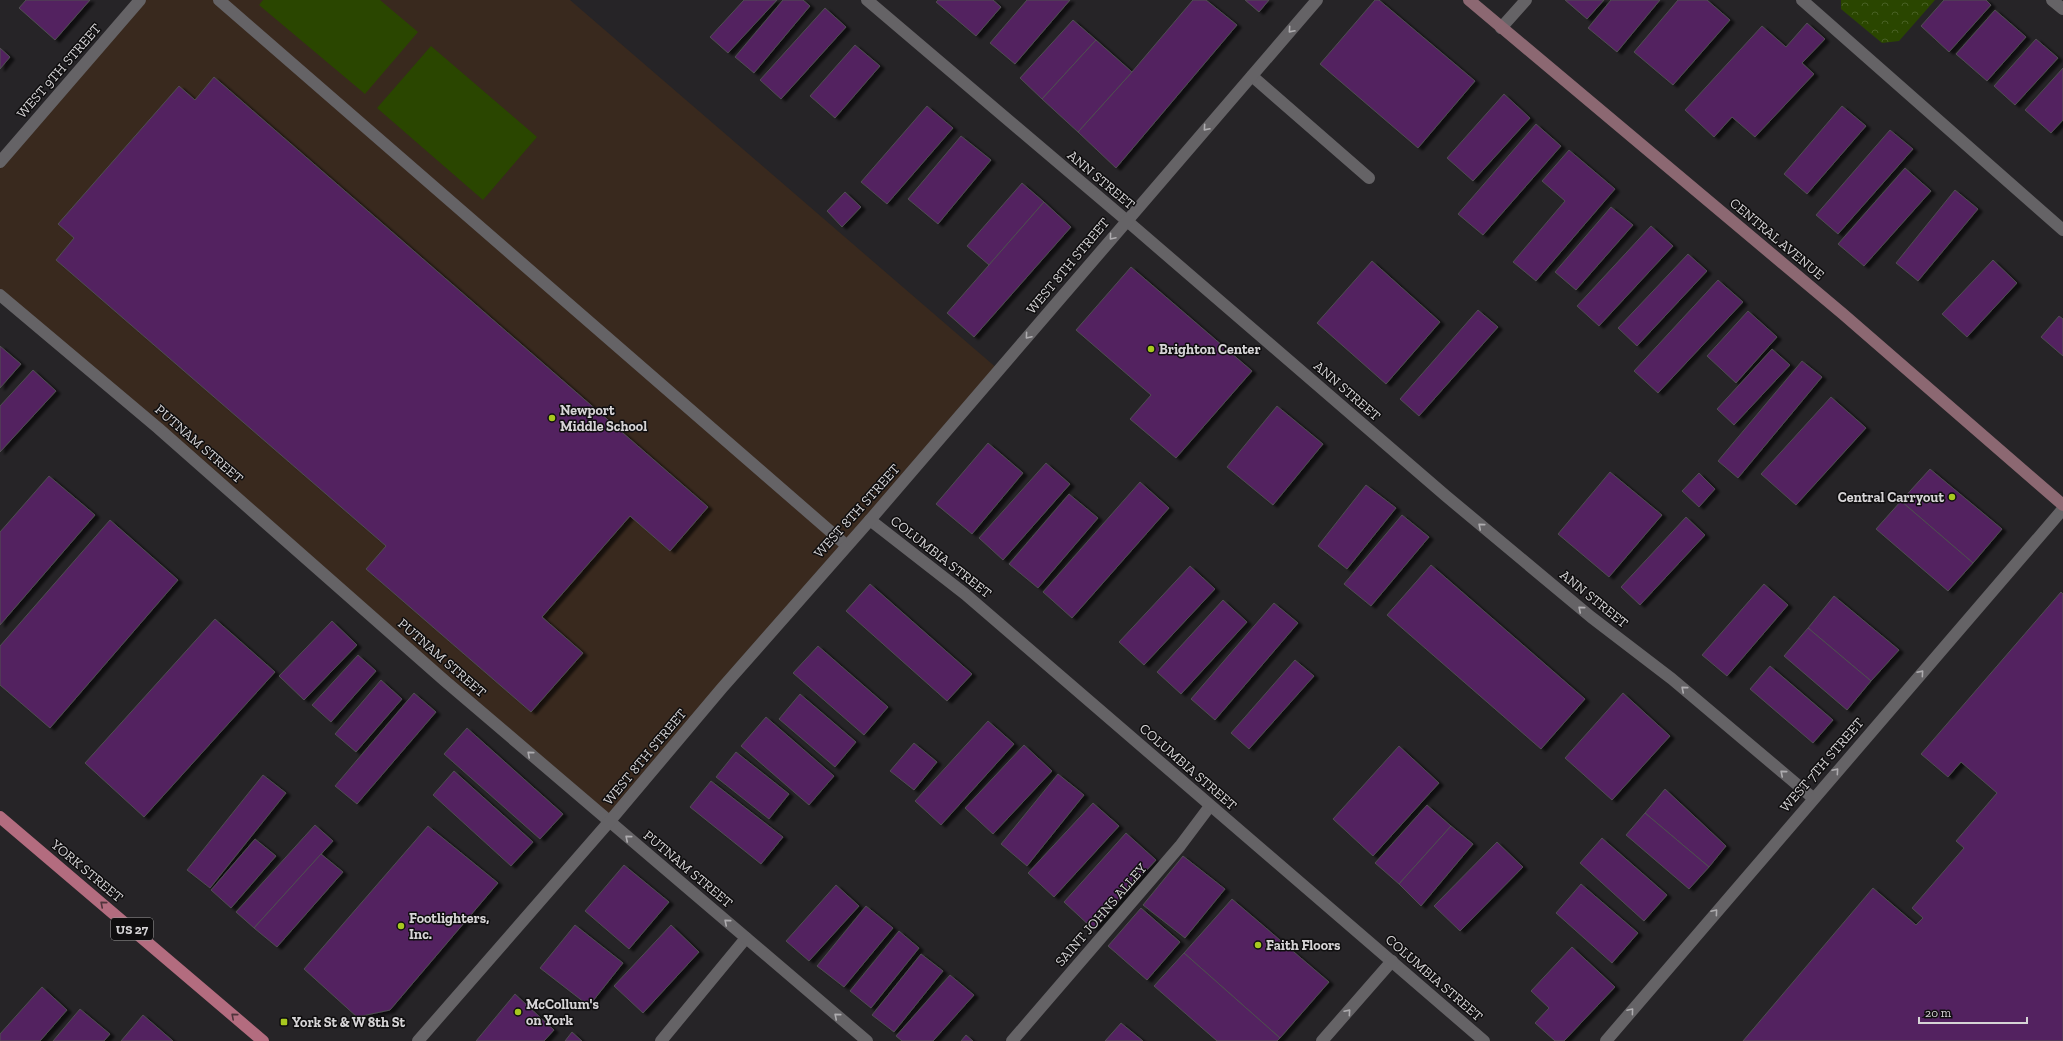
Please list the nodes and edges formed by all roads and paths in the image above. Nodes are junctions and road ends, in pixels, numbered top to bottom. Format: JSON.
{"nodes":[{"id":1,"x":140,"y":0,"type":"edge"},
{"id":2,"x":219,"y":0,"type":"edge"},
{"id":3,"x":867,"y":0,"type":"edge"},
{"id":4,"x":1317,"y":0,"type":"edge"},
{"id":5,"x":1469,"y":0,"type":"edge"},
{"id":6,"x":1526,"y":0,"type":"edge"},
{"id":7,"x":1802,"y":0,"type":"edge"},
{"id":8,"x":2052,"y":0,"type":"edge"},
{"id":9,"x":2063,"y":9,"type":"edge"},
{"id":10,"x":1501,"y":28,"type":"junction"},
{"id":11,"x":1252,"y":76,"type":"junction"},
{"id":12,"x":0,"y":162,"type":"edge"},
{"id":13,"x":1369,"y":178,"type":"dead end"},
{"id":14,"x":1126,"y":220,"type":"junction"},
{"id":15,"x":2063,"y":230,"type":"edge"},
{"id":16,"x":0,"y":295,"type":"edge"},
{"id":17,"x":2063,"y":506,"type":"edge"},
{"id":18,"x":2063,"y":509,"type":"edge"},
{"id":19,"x":870,"y":520,"type":"junction"},
{"id":20,"x":846,"y":545,"type":"junction"},
{"id":21,"x":1813,"y":798,"type":"junction"},
{"id":22,"x":1210,"y":806,"type":"junction"},
{"id":23,"x":0,"y":817,"type":"edge"},
{"id":24,"x":609,"y":822,"type":"junction"},
{"id":25,"x":746,"y":938,"type":"junction"},
{"id":26,"x":1392,"y":961,"type":"junction"},
{"id":27,"x":263,"y":1041,"type":"edge"},
{"id":28,"x":418,"y":1041,"type":"edge"},
{"id":29,"x":660,"y":1041,"type":"edge"},
{"id":30,"x":867,"y":1041,"type":"edge"},
{"id":31,"x":1012,"y":1041,"type":"edge"},
{"id":32,"x":1322,"y":1041,"type":"edge"},
{"id":33,"x":1484,"y":1041,"type":"edge"},
{"id":34,"x":1606,"y":1041,"type":"edge"}],
"edges":[{"from":1,"to":12,"type":"street","name":"WEST 9TH STREET"},
{"from":2,"to":20,"type":"street"},
{"from":3,"to":14,"type":"street","name":"ANN STREET"},
{"from":4,"to":11,"type":"street","name":"WEST 8TH STREET","one_way":true},
{"from":5,"to":10,"type":"street","name":"CENTRAL AVENUE"},
{"from":6,"to":10,"type":"street"},
{"from":7,"to":15,"type":"street"},
{"from":8,"to":9,"type":"street"},
{"from":10,"to":17,"type":"street","name":"CENTRAL AVENUE"},
{"from":11,"to":13,"type":"street"},
{"from":11,"to":14,"type":"street","name":"WEST 8TH STREET","one_way":true},
{"from":14,"to":19,"type":"street","name":"WEST 8TH STREET","one_way":true},
{"from":21,"to":14,"type":"street","name":"ANN STREET","one_way":true},
{"from":24,"to":16,"type":"street","name":"PUTNAM STREET","one_way":true},
{"from":21,"to":18,"type":"street","name":"WEST 7TH STREET","one_way":true},
{"from":19,"to":20,"type":"street","name":"WEST 8TH STREET"},
{"from":19,"to":22,"type":"street","name":"COLUMBIA STREET"},
{"from":20,"to":24,"type":"street","name":"WEST 8TH STREET"},
{"from":34,"to":21,"type":"street","name":"WEST 7TH STREET","one_way":true},
{"from":22,"to":26,"type":"street","name":"COLUMBIA STREET"},
{"from":22,"to":31,"type":"street","name":"SAINT JOHNS ALLEY"},
{"from":27,"to":23,"type":"main road","name":"YORK STREET","number":"US 27","one_way":true},
{"from":25,"to":24,"type":"street","name":"PUTNAM STREET","one_way":true},
{"from":24,"to":28,"type":"street","name":"WEST 8TH STREET"},
{"from":25,"to":29,"type":"street"},
{"from":30,"to":25,"type":"street","name":"PUTNAM STREET","one_way":true},
{"from":32,"to":26,"type":"street","one_way":true},
{"from":26,"to":33,"type":"street","name":"COLUMBIA STREET"}]}
